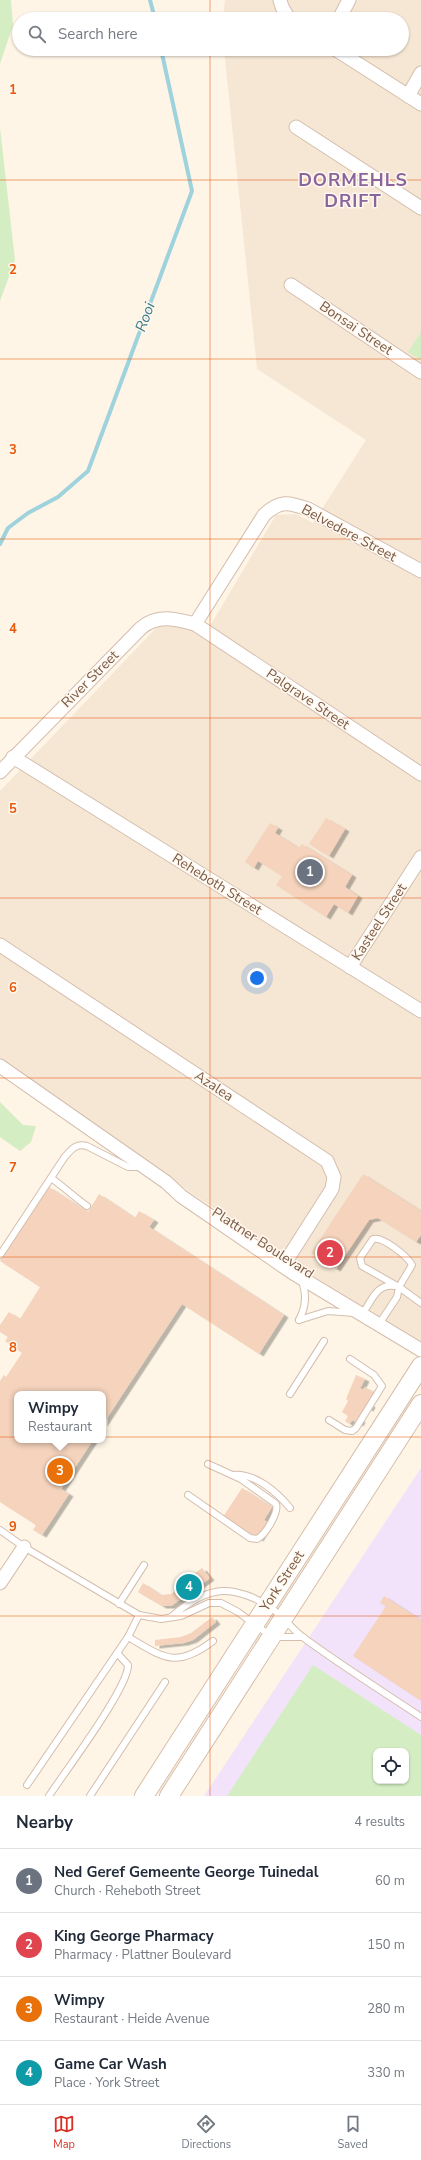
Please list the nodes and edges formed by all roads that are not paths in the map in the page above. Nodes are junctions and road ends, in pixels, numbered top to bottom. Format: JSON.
{"nodes":[{"id":1,"x":280,"y":0,"type":"edge"},
{"id":2,"x":350,"y":0,"type":"edge"},
{"id":3,"x":285,"y":12,"type":"edge"},
{"id":4,"x":343,"y":12,"type":"edge"},
{"id":5,"x":346,"y":56,"type":"edge"},
{"id":6,"x":421,"y":73,"type":"edge"},
{"id":7,"x":408,"y":96,"type":"junction"},
{"id":8,"x":421,"y":104,"type":"edge"},
{"id":9,"x":296,"y":127,"type":"dead end"},
{"id":10,"x":421,"y":208,"type":"edge"},
{"id":11,"x":291,"y":285,"type":"dead end"},
{"id":12,"x":421,"y":372,"type":"edge"},
{"id":13,"x":421,"y":571,"type":"edge"},
{"id":14,"x":195,"y":624,"type":"junction"},
{"id":15,"x":13,"y":757,"type":"junction"},
{"id":16,"x":0,"y":772,"type":"edge"},
{"id":17,"x":421,"y":774,"type":"edge"},
{"id":18,"x":421,"y":857,"type":"edge"},
{"id":19,"x":0,"y":945,"type":"edge"},
{"id":20,"x":350,"y":967,"type":"junction"},
{"id":21,"x":421,"y":1011,"type":"edge"},
{"id":22,"x":0,"y":1066,"type":"edge"},
{"id":23,"x":144,"y":1168,"type":"junction"},
{"id":24,"x":51,"y":1178,"type":"junction"},
{"id":25,"x":86,"y":1206,"type":"dead end"},
{"id":26,"x":0,"y":1255,"type":"edge"},
{"id":27,"x":285,"y":1263,"type":"junction"},
{"id":28,"x":372,"y":1272,"type":"junction"},
{"id":29,"x":300,"y":1277,"type":"junction"},
{"id":30,"x":399,"y":1287,"type":"junction"},
{"id":31,"x":379,"y":1288,"type":"junction"},
{"id":32,"x":421,"y":1303,"type":"edge"},
{"id":33,"x":362,"y":1313,"type":"junction"},
{"id":34,"x":378,"y":1323,"type":"junction"},
{"id":35,"x":324,"y":1341,"type":"dead end"},
{"id":36,"x":421,"y":1350,"type":"edge"},
{"id":37,"x":350,"y":1359,"type":"dead end"},
{"id":38,"x":421,"y":1366,"type":"edge"},
{"id":39,"x":290,"y":1394,"type":"dead end"},
{"id":40,"x":421,"y":1404,"type":"edge"},
{"id":41,"x":329,"y":1420,"type":"dead end"},
{"id":42,"x":208,"y":1464,"type":"dead end"},
{"id":43,"x":232,"y":1475,"type":"junction"},
{"id":44,"x":188,"y":1495,"type":"dead end"},
{"id":45,"x":290,"y":1508,"type":"dead end"},
{"id":46,"x":0,"y":1530,"type":"edge"},
{"id":47,"x":24,"y":1547,"type":"junction"},
{"id":48,"x":144,"y":1565,"type":"dead end"},
{"id":49,"x":0,"y":1583,"type":"edge"},
{"id":50,"x":119,"y":1604,"type":"junction"},
{"id":51,"x":267,"y":1605,"type":"junction"},
{"id":52,"x":139,"y":1615,"type":"junction"},
{"id":53,"x":171,"y":1617,"type":"junction"},
{"id":54,"x":284,"y":1617,"type":"junction"},
{"id":55,"x":254,"y":1625,"type":"junction"},
{"id":56,"x":128,"y":1637,"type":"junction"},
{"id":57,"x":272,"y":1637,"type":"junction"},
{"id":58,"x":303,"y":1637,"type":"junction"},
{"id":59,"x":213,"y":1641,"type":"dead end"},
{"id":60,"x":117,"y":1653,"type":"junction"},
{"id":61,"x":165,"y":1682,"type":"dead end"},
{"id":62,"x":421,"y":1717,"type":"edge"},
{"id":63,"x":27,"y":1785,"type":"dead end"},
{"id":64,"x":49,"y":1796,"type":"edge"},
{"id":65,"x":90,"y":1796,"type":"edge"},
{"id":66,"x":144,"y":1796,"type":"edge"},
{"id":67,"x":169,"y":1796,"type":"edge"}],
"edges":[{"from":1,"to":3,"type":"street"},
{"from":2,"to":4,"type":"street"},
{"from":5,"to":7,"type":"street"},
{"from":6,"to":7,"type":"street"},
{"from":7,"to":8,"type":"street"},
{"from":9,"to":10,"type":"street"},
{"from":11,"to":12,"type":"street","name":"Bonsai Street"},
{"from":13,"to":14,"type":"street","name":"Belvedere Street"},
{"from":14,"to":15,"type":"street","name":"River Street"},
{"from":14,"to":17,"type":"street","name":"Palgrave Street"},
{"from":15,"to":16,"type":"street","name":"River Street"},
{"from":15,"to":20,"type":"street","name":"Reheboth Street"},
{"from":18,"to":20,"type":"street","name":"Kasteel Street"},
{"from":19,"to":27,"type":"street","name":"Azalea"},
{"from":20,"to":21,"type":"street","name":"Reheboth Street"},
{"from":22,"to":23,"type":"street","name":"Plattner Boulevard"},
{"from":23,"to":24,"type":"lane"},
{"from":23,"to":27,"type":"street","name":"Plattner Boulevard"},
{"from":24,"to":25,"type":"lane"},
{"from":24,"to":26,"type":"lane"},
{"from":27,"to":29,"type":"street","name":"Plattner Boulevard"},
{"from":27,"to":33,"type":"street","name":"Plattner Boulevard"},
{"from":28,"to":30,"type":"lane"},
{"from":28,"to":30,"type":"lane"},
{"from":28,"to":31,"type":"lane"},
{"from":29,"to":33,"type":"street","name":"Plattner Boulevard"},
{"from":29,"to":33,"type":"lane"},
{"from":30,"to":31,"type":"lane"},
{"from":30,"to":32,"type":"lane"},
{"from":30,"to":34,"type":"lane"},
{"from":31,"to":33,"type":"lane"},
{"from":33,"to":34,"type":"street","name":"Plattner Boulevard"},
{"from":34,"to":36,"type":"street","name":"Plattner Boulevard"},
{"from":35,"to":39,"type":"lane"},
{"from":37,"to":41,"type":"lane"},
{"from":38,"to":51,"type":"main road","name":"York Street"},
{"from":40,"to":54,"type":"main road","name":"York Street"},
{"from":42,"to":43,"type":"lane"},
{"from":43,"to":44,"type":"lane"},
{"from":43,"to":45,"type":"lane"},
{"from":46,"to":47,"type":"lane"},
{"from":47,"to":49,"type":"street"},
{"from":47,"to":50,"type":"lane"},
{"from":48,"to":50,"type":"lane"},
{"from":50,"to":52,"type":"lane"},
{"from":51,"to":53,"type":"lane"},
{"from":51,"to":54,"type":"lane"},
{"from":51,"to":55,"type":"main road","name":"York Street"},
{"from":52,"to":53,"type":"lane"},
{"from":52,"to":56,"type":"lane"},
{"from":53,"to":55,"type":"lane"},
{"from":54,"to":57,"type":"main road","name":"York Street"},
{"from":54,"to":58,"type":"lane"},
{"from":55,"to":57,"type":"lane"},
{"from":55,"to":66,"type":"main road","name":"York Street"},
{"from":56,"to":59,"type":"lane"},
{"from":56,"to":60,"type":"lane"},
{"from":57,"to":58,"type":"lane"},
{"from":57,"to":67,"type":"main road","name":"York Street"},
{"from":58,"to":62,"type":"lane"},
{"from":60,"to":63,"type":"lane"},
{"from":60,"to":64,"type":"lane"},
{"from":61,"to":65,"type":"lane"}]}
